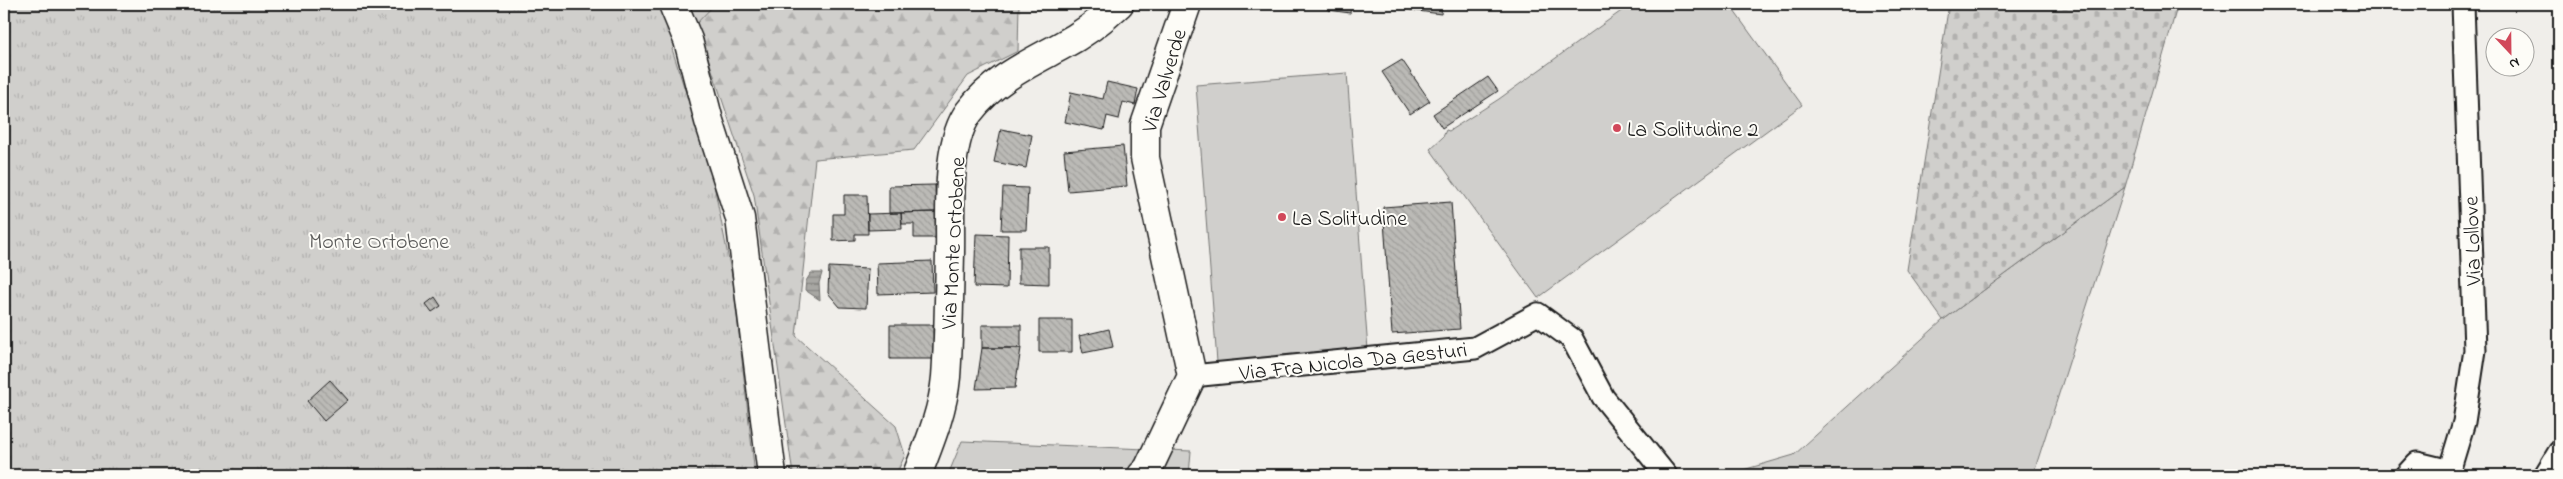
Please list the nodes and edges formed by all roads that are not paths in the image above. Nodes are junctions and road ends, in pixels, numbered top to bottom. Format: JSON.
{"nodes":[{"id":1,"x":674,"y":4,"type":"edge"},
{"id":2,"x":1119,"y":4,"type":"edge"},
{"id":3,"x":1187,"y":4,"type":"edge"},
{"id":4,"x":2463,"y":4,"type":"edge"},
{"id":5,"x":1192,"y":376,"type":"junction"},
{"id":6,"x":2559,"y":452,"type":"edge"},
{"id":7,"x":2449,"y":473,"type":"edge"},
{"id":8,"x":772,"y":475,"type":"edge"},
{"id":9,"x":918,"y":475,"type":"edge"},
{"id":10,"x":1142,"y":475,"type":"edge"},
{"id":11,"x":1666,"y":475,"type":"edge"},
{"id":12,"x":2406,"y":475,"type":"edge"},
{"id":13,"x":2545,"y":475,"type":"edge"}],
"edges":[{"from":1,"to":8,"type":"street"},
{"from":2,"to":9,"type":"street","name":"Via Monte Ortobene"},
{"from":3,"to":5,"type":"street","name":"Via Valverde"},
{"from":4,"to":7,"type":"street","name":"Via Lollove"},
{"from":5,"to":10,"type":"street"},
{"from":5,"to":11,"type":"street","name":"Via Fra Nicola Da Gesturi"},
{"from":6,"to":13,"type":"street"},
{"from":7,"to":12,"type":"street"}]}
